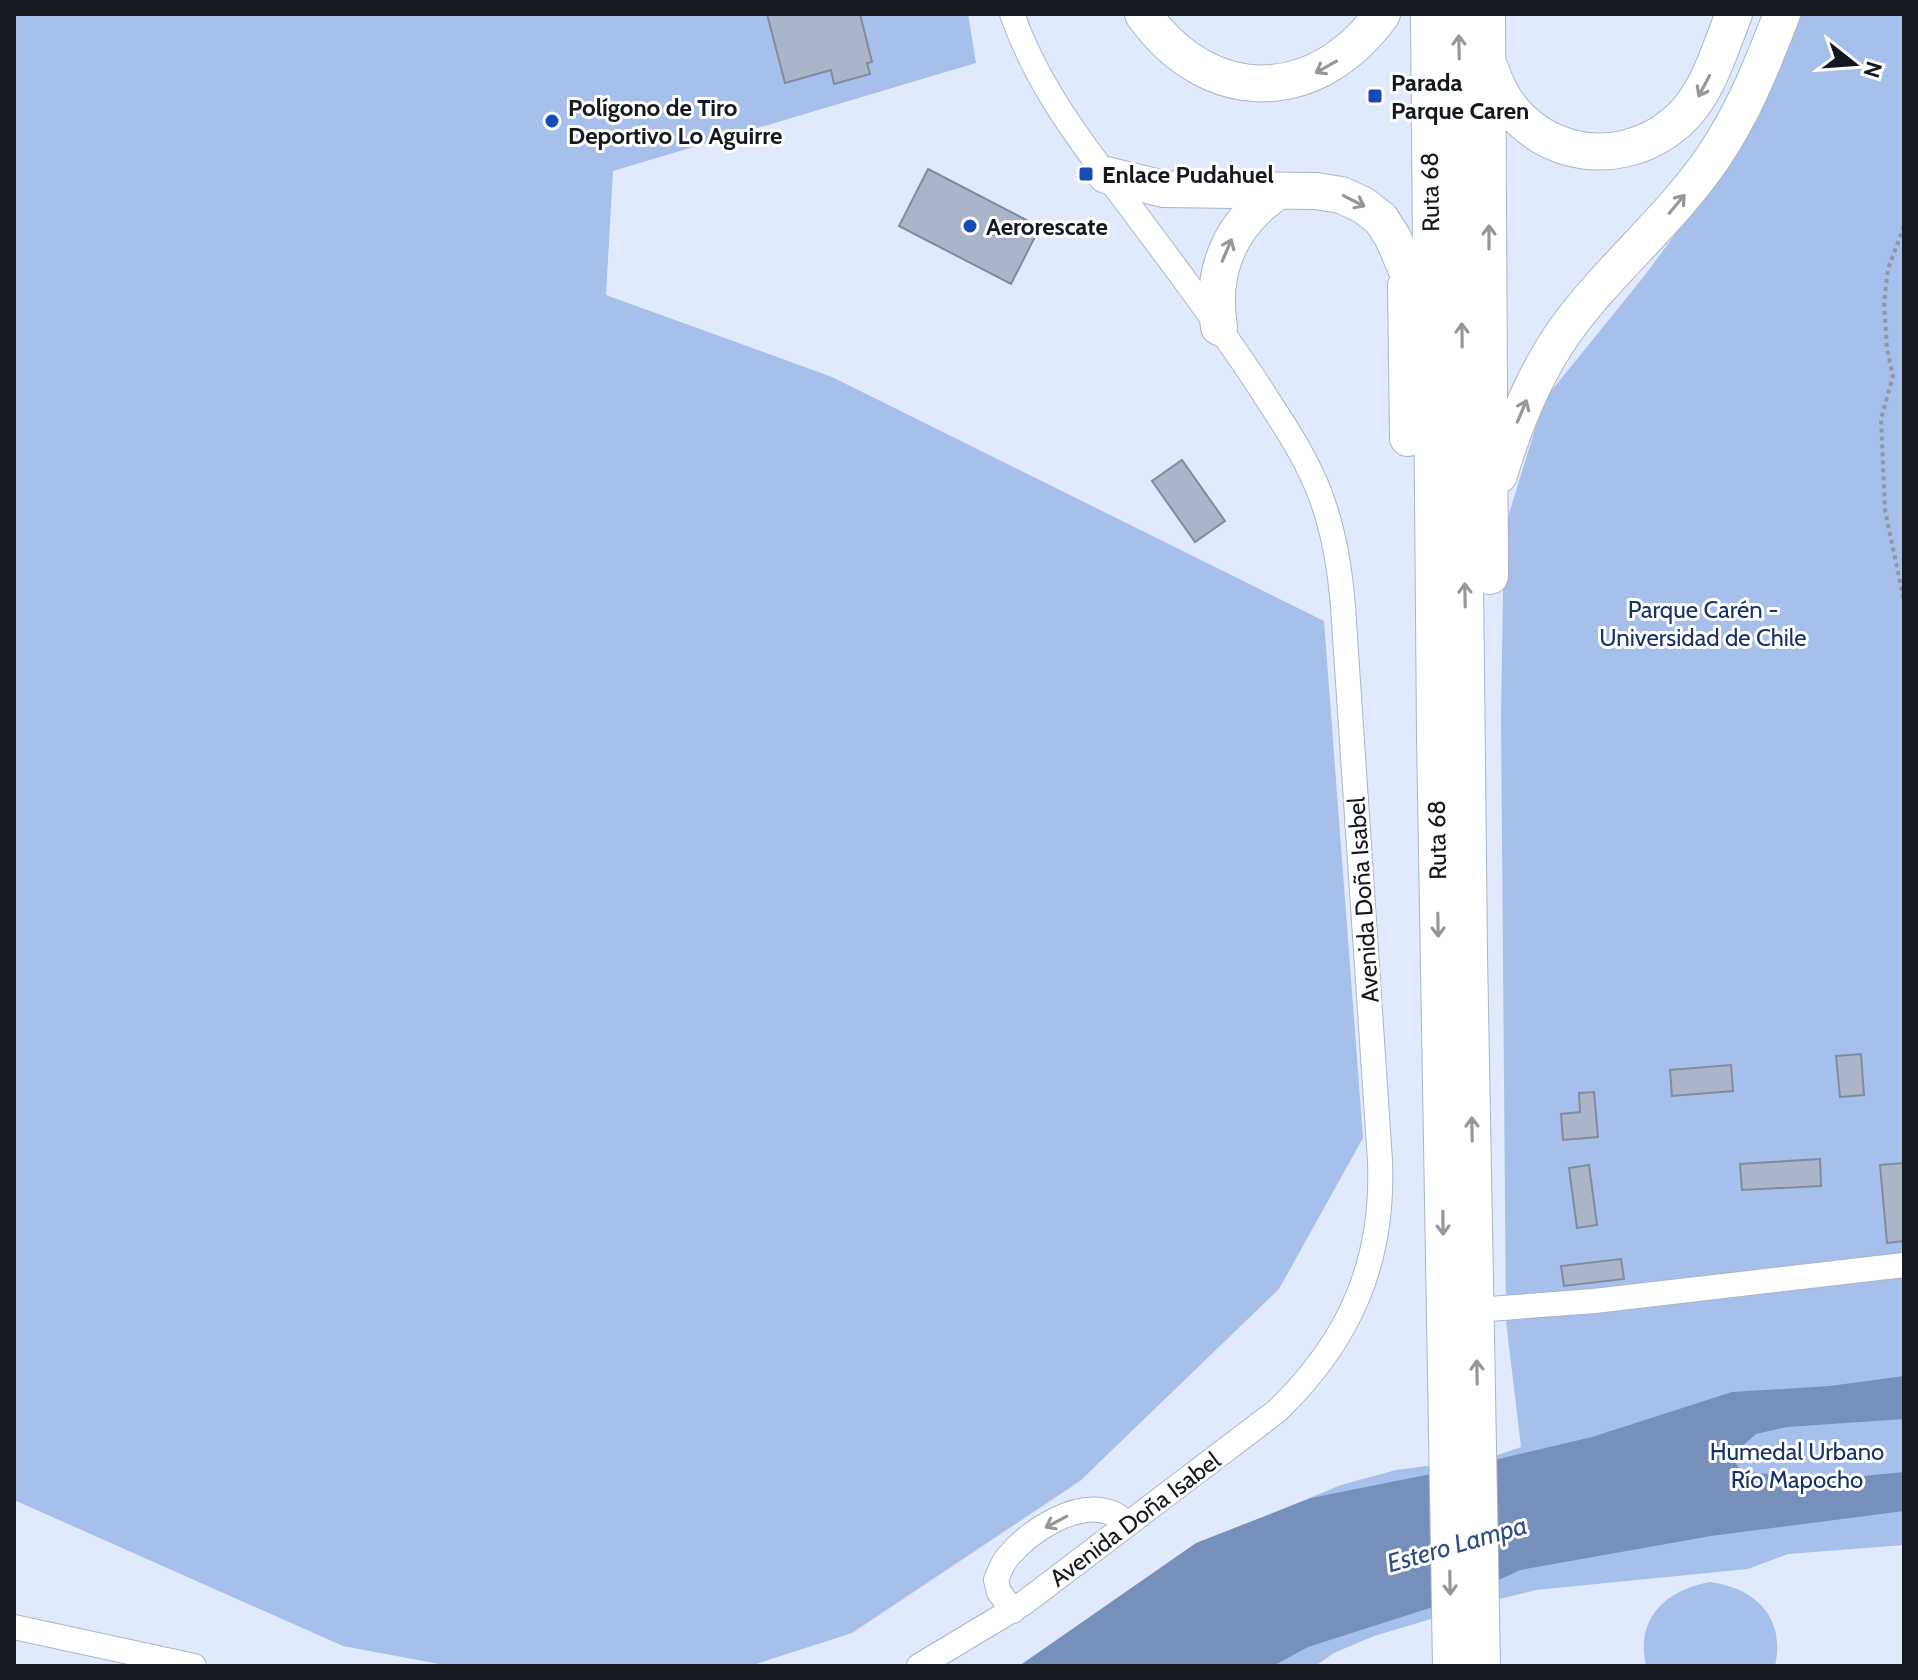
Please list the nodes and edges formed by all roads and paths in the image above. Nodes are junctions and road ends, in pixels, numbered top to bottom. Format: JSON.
{"nodes":[{"id":1,"x":1012,"y":14,"type":"edge"},
{"id":2,"x":1143,"y":14,"type":"edge"},
{"id":3,"x":1382,"y":14,"type":"edge"},
{"id":4,"x":1404,"y":14,"type":"edge"},
{"id":5,"x":1429,"y":14,"type":"edge"},
{"id":6,"x":1459,"y":14,"type":"edge"},
{"id":7,"x":1487,"y":14,"type":"edge"},
{"id":8,"x":1734,"y":14,"type":"edge"},
{"id":9,"x":1782,"y":14,"type":"edge"},
{"id":10,"x":1488,"y":61,"type":"junction"},
{"id":11,"x":1106,"y":175,"type":"junction"},
{"id":12,"x":1278,"y":191,"type":"junction"},
{"id":13,"x":1904,"y":226,"type":"edge"},
{"id":14,"x":1406,"y":268,"type":"junction"},
{"id":15,"x":1219,"y":327,"type":"junction"},
{"id":16,"x":1490,"y":511,"type":"junction"},
{"id":17,"x":1904,"y":601,"type":"edge"},
{"id":18,"x":1435,"y":735,"type":"junction"},
{"id":19,"x":1469,"y":953,"type":"junction"},
{"id":20,"x":1904,"y":1265,"type":"edge"},
{"id":21,"x":1476,"y":1310,"type":"junction"},
{"id":22,"x":1464,"y":1450,"type":"junction"},
{"id":23,"x":1127,"y":1524,"type":"junction"},
{"id":24,"x":1013,"y":1611,"type":"junction"},
{"id":25,"x":14,"y":1627,"type":"edge"},
{"id":26,"x":1466,"y":1664,"type":"edge"},
{"id":27,"x":194,"y":1666,"type":"edge"},
{"id":28,"x":919,"y":1666,"type":"edge"}],
"edges":[{"from":1,"to":11,"type":"street","name":"Avenida Doña Isabel"},
{"from":3,"to":2,"type":"highway","one_way":true},
{"from":4,"to":14,"type":"highway"},
{"from":5,"to":18,"type":"highway","name":"Ruta 68"},
{"from":19,"to":6,"type":"highway","name":"Ruta 68","one_way":true},
{"from":7,"to":10,"type":"highway"},
{"from":8,"to":10,"type":"highway","one_way":true},
{"from":16,"to":9,"type":"highway","one_way":true},
{"from":16,"to":10,"type":"highway","one_way":true},
{"from":11,"to":12,"type":"highway"},
{"from":11,"to":15,"type":"street","name":"Avenida Doña Isabel"},
{"from":12,"to":14,"type":"highway","one_way":true},
{"from":15,"to":12,"type":"highway","one_way":true},
{"from":13,"to":17,"type":"path"},
{"from":14,"to":18,"type":"highway"},
{"from":15,"to":23,"type":"street","name":"Avenida Doña Isabel"},
{"from":16,"to":19,"type":"highway"},
{"from":18,"to":22,"type":"highway","name":"Ruta 68","one_way":true},
{"from":21,"to":19,"type":"highway","name":"Ruta 68","one_way":true},
{"from":20,"to":21,"type":"street"},
{"from":22,"to":21,"type":"highway","name":"Ruta 68","one_way":true},
{"from":22,"to":26,"type":"highway","name":"Ruta 68"},
{"from":23,"to":24,"type":"street","name":"Avenida Doña Isabel"},
{"from":23,"to":24,"type":"street","one_way":true},
{"from":24,"to":28,"type":"street","name":"Avenida Doña Isabel"},
{"from":25,"to":27,"type":"street"}]}
